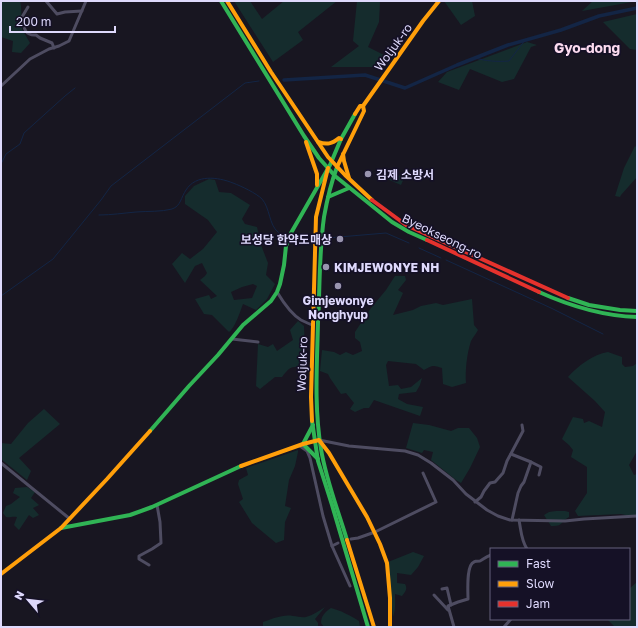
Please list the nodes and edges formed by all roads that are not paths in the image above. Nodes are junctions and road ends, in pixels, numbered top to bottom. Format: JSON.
{"nodes":[{"id":1,"x":46,"y":1,"type":"edge"},
{"id":2,"x":86,"y":1,"type":"edge"},
{"id":3,"x":221,"y":1,"type":"edge"},
{"id":4,"x":227,"y":1,"type":"edge"},
{"id":5,"x":439,"y":1,"type":"edge"},
{"id":6,"x":28,"y":7,"type":"dead end"},
{"id":7,"x":82,"y":11,"type":"junction"},
{"id":8,"x":54,"y":48,"type":"junction"},
{"id":9,"x":1,"y":86,"type":"edge"},
{"id":10,"x":364,"y":106,"type":"junction"},
{"id":11,"x":304,"y":136,"type":"junction"},
{"id":12,"x":342,"y":138,"type":"junction"},
{"id":13,"x":318,"y":142,"type":"junction"},
{"id":14,"x":343,"y":154,"type":"junction"},
{"id":15,"x":331,"y":161,"type":"junction"},
{"id":16,"x":337,"y":167,"type":"junction"},
{"id":17,"x":328,"y":168,"type":"junction"},
{"id":18,"x":334,"y":175,"type":"junction"},
{"id":19,"x":350,"y":180,"type":"junction"},
{"id":20,"x":316,"y":188,"type":"junction"},
{"id":21,"x":349,"y":188,"type":"junction"},
{"id":22,"x":328,"y":197,"type":"junction"},
{"id":23,"x":277,"y":292,"type":"junction"},
{"id":24,"x":637,"y":311,"type":"edge"},
{"id":25,"x":637,"y":317,"type":"edge"},
{"id":26,"x":313,"y":326,"type":"junction"},
{"id":27,"x":232,"y":339,"type":"junction"},
{"id":28,"x":258,"y":342,"type":"dead end"},
{"id":29,"x":522,"y":424,"type":"dead end"},
{"id":30,"x":313,"y":425,"type":"junction"},
{"id":31,"x":317,"y":441,"type":"junction"},
{"id":32,"x":302,"y":445,"type":"junction"},
{"id":33,"x":511,"y":454,"type":"junction"},
{"id":34,"x":318,"y":459,"type":"junction"},
{"id":35,"x":531,"y":462,"type":"junction"},
{"id":36,"x":1,"y":463,"type":"edge"},
{"id":37,"x":423,"y":473,"type":"dead end"},
{"id":38,"x":539,"y":476,"type":"dead end"},
{"id":39,"x":475,"y":502,"type":"junction"},
{"id":40,"x":156,"y":505,"type":"junction"},
{"id":41,"x":637,"y":516,"type":"edge"},
{"id":42,"x":70,"y":519,"type":"junction"},
{"id":43,"x":512,"y":520,"type":"junction"},
{"id":44,"x":519,"y":520,"type":"junction"},
{"id":45,"x":61,"y":528,"type":"junction"},
{"id":46,"x":375,"y":532,"type":"junction"},
{"id":47,"x":351,"y":539,"type":"dead end"},
{"id":48,"x":338,"y":543,"type":"dead end"},
{"id":49,"x":332,"y":546,"type":"junction"},
{"id":50,"x":526,"y":548,"type":"edge"},
{"id":51,"x":490,"y":555,"type":"edge"},
{"id":52,"x":149,"y":565,"type":"dead end"},
{"id":53,"x":1,"y":574,"type":"edge"},
{"id":54,"x":350,"y":586,"type":"dead end"},
{"id":55,"x":442,"y":589,"type":"dead end"},
{"id":56,"x":434,"y":595,"type":"dead end"},
{"id":57,"x":451,"y":605,"type":"junction"},
{"id":58,"x":450,"y":611,"type":"junction"},
{"id":59,"x":368,"y":627,"type":"edge"},
{"id":60,"x":374,"y":627,"type":"edge"},
{"id":61,"x":390,"y":627,"type":"edge"},
{"id":62,"x":454,"y":627,"type":"edge"}],
"edges":[{"from":1,"to":7,"type":"street"},
{"from":2,"to":7,"type":"street"},
{"from":3,"to":11,"type":"main road","name":"Byeokseong-ro"},
{"from":4,"to":13,"type":"main road","name":"Byeokseong-ro"},
{"from":5,"to":10,"type":"main road","name":"Woljuk-ro"},
{"from":6,"to":8,"type":"street"},
{"from":7,"to":8,"type":"street"},
{"from":8,"to":9,"type":"street"},
{"from":10,"to":12,"type":"main road","name":"Woljuk-ro"},
{"from":10,"to":14,"type":"main road","name":"Woljuk-ro"},
{"from":11,"to":17,"type":"main road","name":"Byeokseong-ro"},
{"from":11,"to":20,"type":"main road"},
{"from":12,"to":13,"type":"main road"},
{"from":12,"to":15,"type":"main road","name":"Woljuk-ro"},
{"from":13,"to":15,"type":"main road","name":"Byeokseong-ro"},
{"from":14,"to":16,"type":"main road","name":"Woljuk-ro"},
{"from":14,"to":19,"type":"main road"},
{"from":15,"to":16,"type":"main road","name":"Byeokseong-ro"},
{"from":15,"to":17,"type":"main road","name":"Woljuk-ro"},
{"from":16,"to":18,"type":"main road","name":"Woljuk-ro"},
{"from":16,"to":19,"type":"main road","name":"Byeokseong-ro"},
{"from":17,"to":18,"type":"main road","name":"Byeokseong-ro"},
{"from":17,"to":20,"type":"main road"},
{"from":17,"to":26,"type":"main road","name":"Woljuk-ro"},
{"from":18,"to":21,"type":"main road","name":"Byeokseong-ro"},
{"from":18,"to":22,"type":"main road","name":"Woljuk-ro"},
{"from":19,"to":24,"type":"main road","name":"Byeokseong-ro"},
{"from":20,"to":23,"type":"main road"},
{"from":21,"to":22,"type":"main road"},
{"from":21,"to":25,"type":"main road","name":"Byeokseong-ro"},
{"from":22,"to":31,"type":"main road","name":"Woljuk-ro"},
{"from":23,"to":26,"type":"street"},
{"from":23,"to":27,"type":"main road"},
{"from":26,"to":30,"type":"main road","name":"Woljuk-ro"},
{"from":27,"to":28,"type":"street"},
{"from":27,"to":42,"type":"main road"},
{"from":29,"to":33,"type":"street"},
{"from":30,"to":31,"type":"main road","name":"Woljuk-ro"},
{"from":30,"to":32,"type":"main road"},
{"from":31,"to":32,"type":"main road"},
{"from":31,"to":34,"type":"main road","name":"Woljuk-ro"},
{"from":31,"to":39,"type":"street"},
{"from":31,"to":46,"type":"main road"},
{"from":31,"to":60,"type":"main road","name":"Woljuk-ro"},
{"from":32,"to":34,"type":"main road"},
{"from":32,"to":40,"type":"main road"},
{"from":32,"to":49,"type":"street"},
{"from":33,"to":35,"type":"street"},
{"from":33,"to":39,"type":"street"},
{"from":34,"to":59,"type":"main road","name":"Woljuk-ro"},
{"from":35,"to":38,"type":"street"},
{"from":35,"to":43,"type":"street"},
{"from":36,"to":42,"type":"street"},
{"from":37,"to":46,"type":"street"},
{"from":39,"to":43,"type":"street"},
{"from":40,"to":45,"type":"main road"},
{"from":40,"to":52,"type":"street"},
{"from":41,"to":44,"type":"street"},
{"from":42,"to":45,"type":"main road"},
{"from":43,"to":44,"type":"street"},
{"from":44,"to":50,"type":"street"},
{"from":45,"to":53,"type":"main road"},
{"from":46,"to":47,"type":"street"},
{"from":46,"to":61,"type":"main road"},
{"from":48,"to":49,"type":"street"},
{"from":49,"to":54,"type":"street"},
{"from":51,"to":57,"type":"street"},
{"from":55,"to":57,"type":"street"},
{"from":56,"to":58,"type":"street"},
{"from":57,"to":58,"type":"street"},
{"from":58,"to":62,"type":"street"}]}
